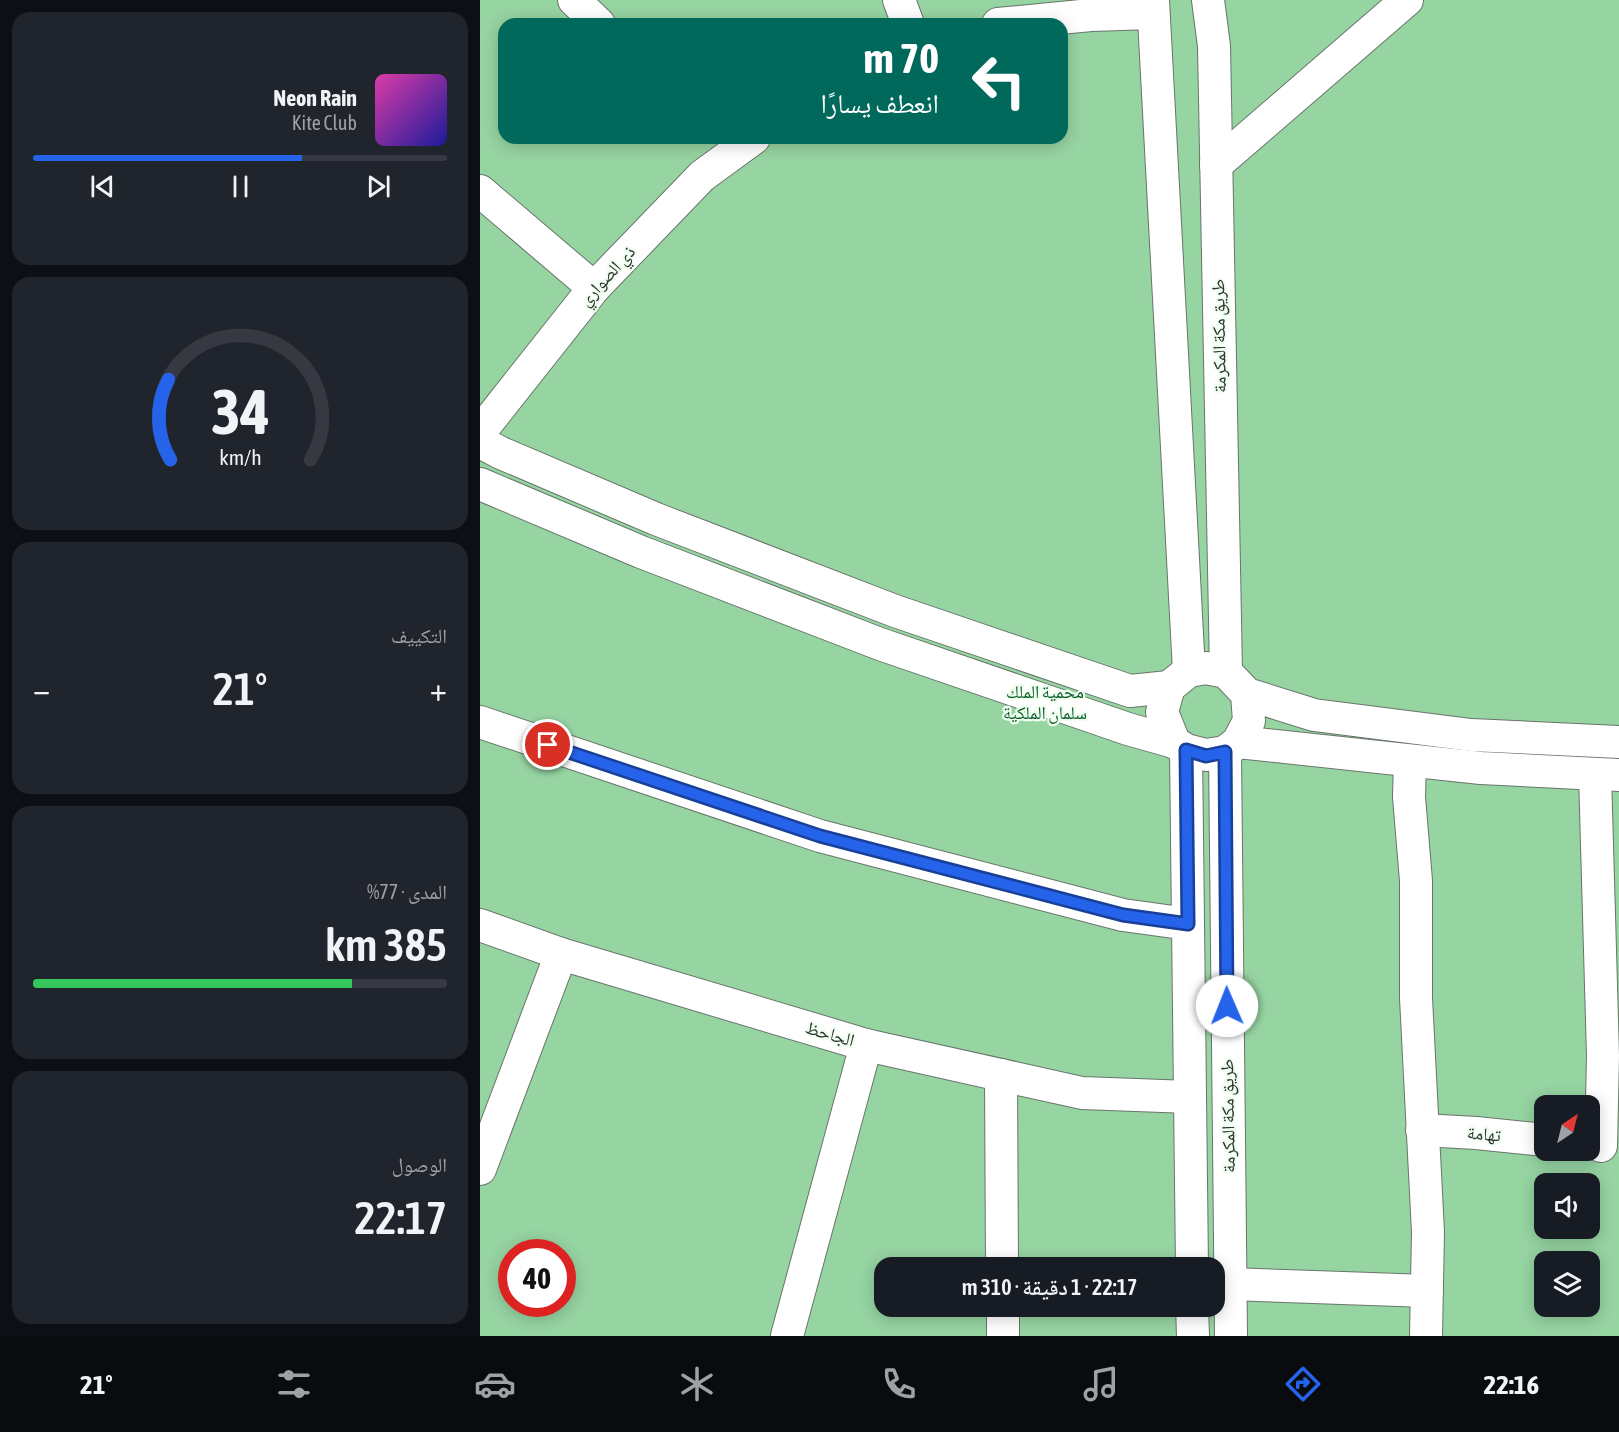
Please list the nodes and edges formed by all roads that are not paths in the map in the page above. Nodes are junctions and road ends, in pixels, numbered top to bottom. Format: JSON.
{"nodes":[{"id":1,"x":574,"y":0,"type":"edge"},
{"id":2,"x":899,"y":0,"type":"edge"},
{"id":3,"x":1208,"y":0,"type":"edge"},
{"id":4,"x":1398,"y":4,"type":"edge"},
{"id":5,"x":1108,"y":7,"type":"edge"},
{"id":6,"x":1153,"y":7,"type":"edge"},
{"id":7,"x":593,"y":18,"type":"edge"},
{"id":8,"x":906,"y":18,"type":"edge"},
{"id":9,"x":1037,"y":18,"type":"edge"},
{"id":10,"x":734,"y":144,"type":"edge"},
{"id":11,"x":1216,"y":165,"type":"junction"},
{"id":12,"x":480,"y":191,"type":"edge"},
{"id":13,"x":594,"y":288,"type":"junction"},
{"id":14,"x":480,"y":432,"type":"edge"},
{"id":15,"x":480,"y":442,"type":"edge"},
{"id":16,"x":480,"y":484,"type":"edge"},
{"id":17,"x":1179,"y":679,"type":"junction"},
{"id":18,"x":1236,"y":683,"type":"junction"},
{"id":19,"x":480,"y":722,"type":"edge"},
{"id":20,"x":1619,"y":742,"type":"edge"},
{"id":21,"x":1180,"y":746,"type":"junction"},
{"id":22,"x":1231,"y":747,"type":"junction"},
{"id":23,"x":1410,"y":761,"type":"junction"},
{"id":24,"x":1607,"y":774,"type":"edge"},
{"id":25,"x":1188,"y":924,"type":"junction"},
{"id":26,"x":480,"y":925,"type":"edge"},
{"id":27,"x":561,"y":954,"type":"junction"},
{"id":28,"x":1609,"y":968,"type":"edge"},
{"id":29,"x":866,"y":1045,"type":"junction"},
{"id":30,"x":1001,"y":1075,"type":"junction"},
{"id":31,"x":1190,"y":1096,"type":"junction"},
{"id":32,"x":1422,"y":1131,"type":"junction"},
{"id":33,"x":1534,"y":1139,"type":"edge"},
{"id":34,"x":1603,"y":1147,"type":"edge"},
{"id":35,"x":480,"y":1169,"type":"edge"},
{"id":36,"x":1002,"y":1257,"type":"edge"},
{"id":37,"x":1192,"y":1257,"type":"edge"},
{"id":38,"x":1230,"y":1284,"type":"junction"},
{"id":39,"x":1427,"y":1291,"type":"junction"},
{"id":40,"x":1003,"y":1317,"type":"edge"},
{"id":41,"x":1192,"y":1317,"type":"edge"},
{"id":42,"x":786,"y":1336,"type":"edge"},
{"id":43,"x":1003,"y":1336,"type":"edge"},
{"id":44,"x":1193,"y":1336,"type":"edge"},
{"id":45,"x":1231,"y":1336,"type":"edge"},
{"id":46,"x":1426,"y":1336,"type":"edge"}],
"edges":[{"from":1,"to":7,"type":"street"},
{"from":2,"to":8,"type":"street"},
{"from":3,"to":11,"type":"street","name":"طريق مكة المكرمة"},
{"from":4,"to":11,"type":"street"},
{"from":5,"to":6,"type":"street"},
{"from":5,"to":9,"type":"street"},
{"from":6,"to":17,"type":"street"},
{"from":10,"to":13,"type":"street","name":"ذي الصواري"},
{"from":11,"to":18,"type":"street","name":"طريق مكة المكرمة"},
{"from":12,"to":13,"type":"street"},
{"from":13,"to":14,"type":"street","name":"ذي الصواري"},
{"from":15,"to":17,"type":"street"},
{"from":16,"to":21,"type":"street"},
{"from":17,"to":18,"type":"street"},
{"from":17,"to":21,"type":"street"},
{"from":18,"to":20,"type":"street"},
{"from":18,"to":22,"type":"street"},
{"from":19,"to":25,"type":"street"},
{"from":21,"to":22,"type":"street"},
{"from":21,"to":25,"type":"street","name":"طريق مكة المكرمة"},
{"from":22,"to":23,"type":"street"},
{"from":22,"to":38,"type":"street","name":"طريق مكة المكرمة"},
{"from":23,"to":24,"type":"street"},
{"from":23,"to":32,"type":"street"},
{"from":24,"to":28,"type":"street"},
{"from":25,"to":31,"type":"street","name":"طريق مكة المكرمة"},
{"from":26,"to":27,"type":"street","name":"الجاحظ"},
{"from":27,"to":29,"type":"street","name":"الجاحظ"},
{"from":27,"to":35,"type":"street"},
{"from":28,"to":34,"type":"street"},
{"from":29,"to":30,"type":"street","name":"الجاحظ"},
{"from":29,"to":42,"type":"street"},
{"from":30,"to":31,"type":"street","name":"الجاحظ"},
{"from":30,"to":36,"type":"street"},
{"from":31,"to":37,"type":"street","name":"طريق مكة المكرمة"},
{"from":32,"to":33,"type":"street","name":"تهامة"},
{"from":32,"to":39,"type":"street"},
{"from":38,"to":39,"type":"street"},
{"from":38,"to":45,"type":"street","name":"طريق مكة المكرمة"},
{"from":39,"to":46,"type":"street"},
{"from":40,"to":43,"type":"street"},
{"from":41,"to":44,"type":"street"}]}
